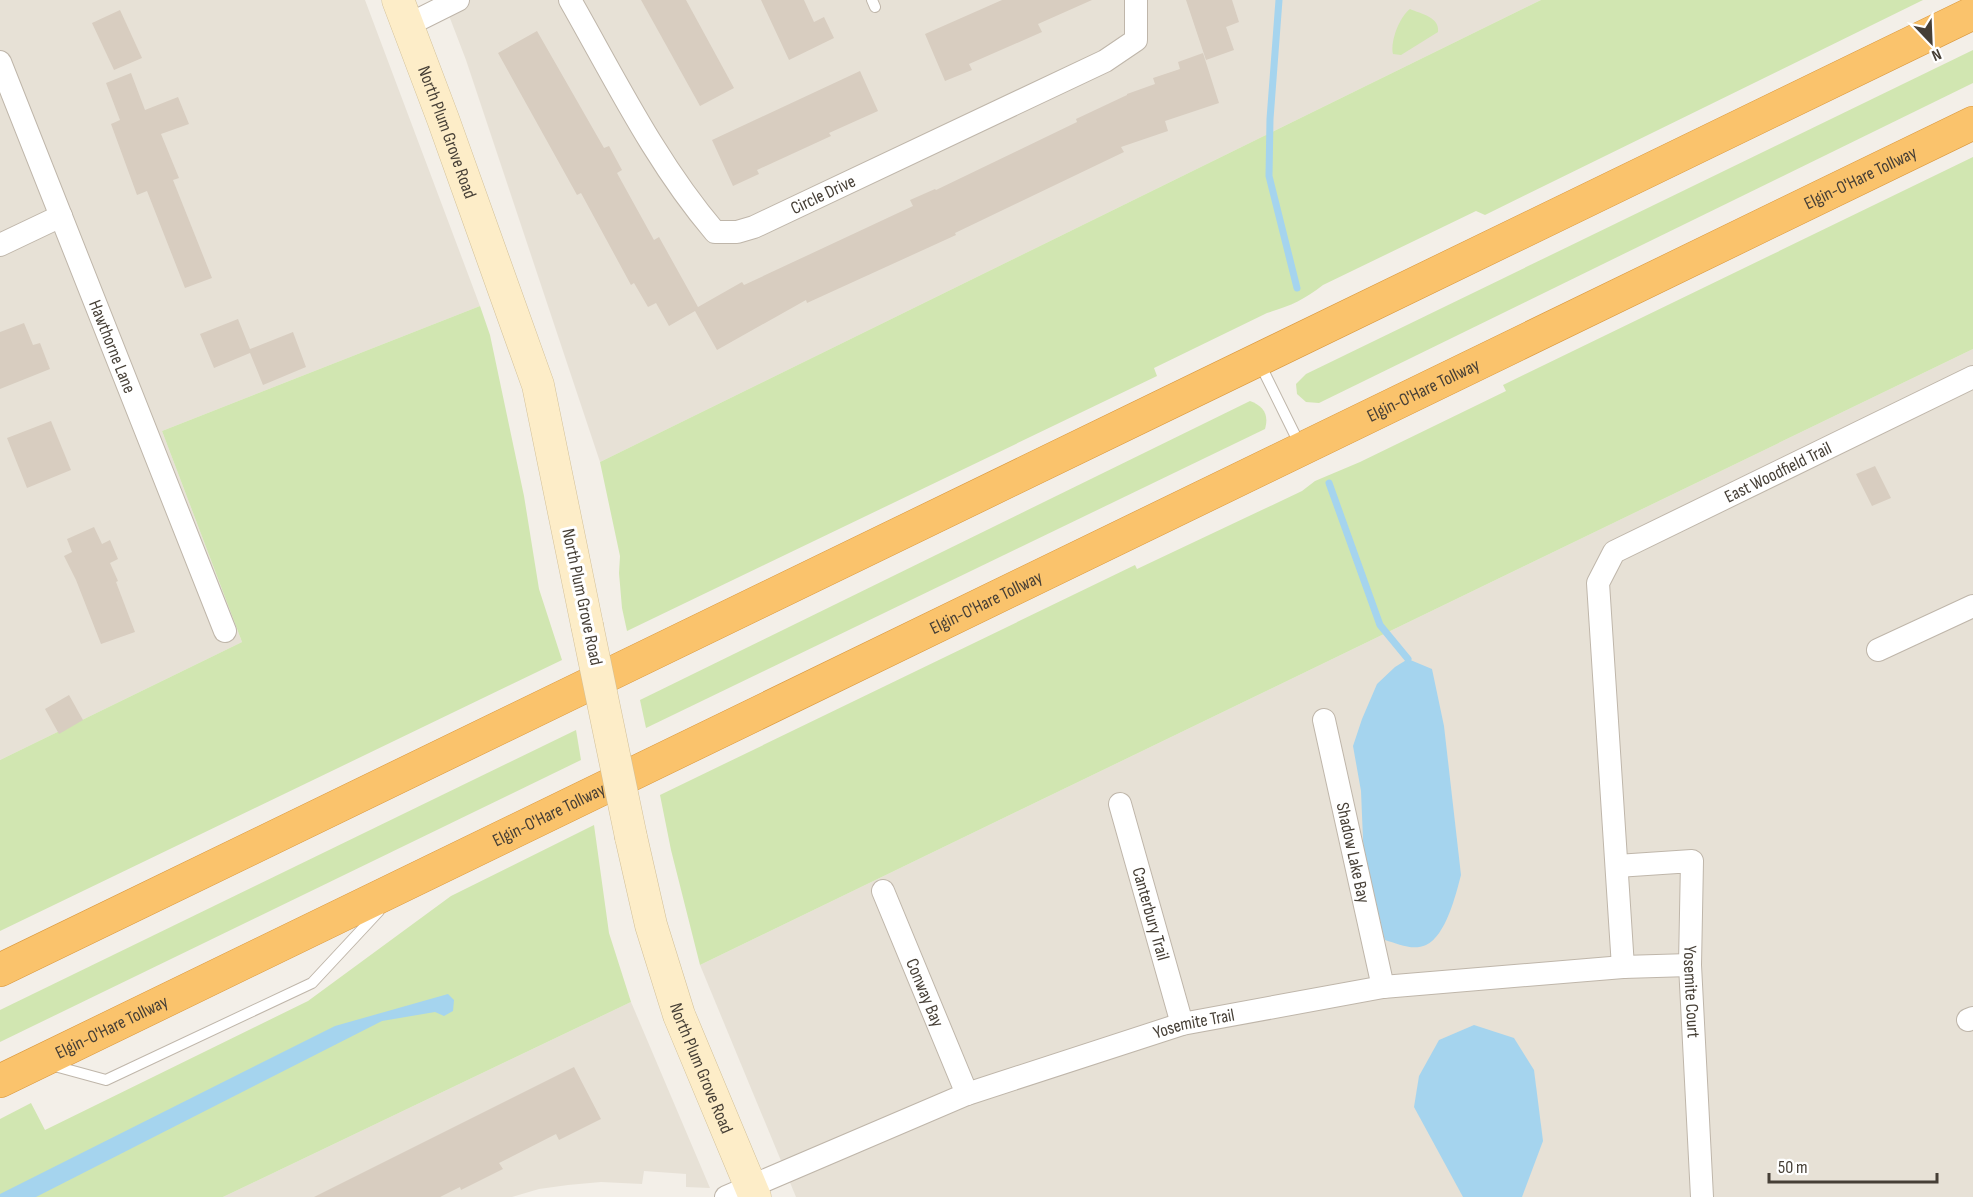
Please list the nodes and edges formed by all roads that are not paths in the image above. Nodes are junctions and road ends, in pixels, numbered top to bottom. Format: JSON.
{"nodes":[{"id":1,"x":458,"y":0,"type":"edge"},
{"id":2,"x":570,"y":0,"type":"edge"},
{"id":3,"x":1136,"y":0,"type":"edge"},
{"id":4,"x":403,"y":13,"type":"edge"},
{"id":5,"x":1973,"y":13,"type":"edge"},
{"id":6,"x":0,"y":62,"type":"edge"},
{"id":7,"x":1973,"y":123,"type":"edge"},
{"id":8,"x":61,"y":216,"type":"junction"},
{"id":9,"x":0,"y":245,"type":"edge"},
{"id":10,"x":1258,"y":361,"type":"junction"},
{"id":11,"x":1973,"y":377,"type":"edge"},
{"id":12,"x":1301,"y":448,"type":"junction"},
{"id":13,"x":1973,"y":606,"type":"edge"},
{"id":14,"x":225,"y":631,"type":"dead end"},
{"id":15,"x":1878,"y":650,"type":"dead end"},
{"id":16,"x":1324,"y":720,"type":"dead end"},
{"id":17,"x":1120,"y":804,"type":"dead end"},
{"id":18,"x":1617,"y":866,"type":"junction"},
{"id":19,"x":402,"y":886,"type":"junction"},
{"id":20,"x":883,"y":891,"type":"dead end"},
{"id":21,"x":1690,"y":965,"type":"junction"},
{"id":22,"x":1623,"y":967,"type":"junction"},
{"id":23,"x":0,"y":970,"type":"edge"},
{"id":24,"x":1383,"y":987,"type":"junction"},
{"id":25,"x":1182,"y":1024,"type":"junction"},
{"id":26,"x":39,"y":1062,"type":"junction"},
{"id":27,"x":0,"y":1081,"type":"edge"},
{"id":28,"x":967,"y":1094,"type":"junction"},
{"id":29,"x":744,"y":1194,"type":"edge"},
{"id":30,"x":1702,"y":1197,"type":"edge"}],
"edges":[{"from":1,"to":4,"type":"street"},
{"from":2,"to":3,"type":"street","name":"Circle Drive"},
{"from":4,"to":29,"type":"street","name":"North Plum Grove Road","bridge":true},
{"from":5,"to":10,"type":"highway"},
{"from":6,"to":8,"type":"street","name":"Hawthorne Lane"},
{"from":7,"to":12,"type":"highway","name":"Elgin-O'Hare Tollway"},
{"from":8,"to":9,"type":"street"},
{"from":8,"to":14,"type":"street","name":"Hawthorne Lane"},
{"from":10,"to":12,"type":"lane"},
{"from":10,"to":23,"type":"highway"},
{"from":11,"to":18,"type":"street","name":"East Woodfield Trail"},
{"from":12,"to":19,"type":"highway","name":"Elgin-O'Hare Tollway"},
{"from":13,"to":15,"type":"street"},
{"from":16,"to":24,"type":"street","name":"Shadow Lake Bay"},
{"from":17,"to":25,"type":"street","name":"Canterbury Trail"},
{"from":18,"to":21,"type":"street","name":"Yosemite Court"},
{"from":18,"to":22,"type":"street"},
{"from":19,"to":26,"type":"highway","name":"Elgin-O'Hare Tollway"},
{"from":19,"to":26,"type":"lane"},
{"from":20,"to":28,"type":"street","name":"Conway Bay"},
{"from":21,"to":22,"type":"street","name":"Yosemite Trail"},
{"from":21,"to":30,"type":"street","name":"Yosemite Court"},
{"from":22,"to":24,"type":"street","name":"Yosemite Trail"},
{"from":24,"to":25,"type":"street","name":"Yosemite Trail"},
{"from":25,"to":28,"type":"street","name":"Yosemite Trail"},
{"from":26,"to":27,"type":"highway","name":"Elgin-O'Hare Tollway"},
{"from":28,"to":29,"type":"street","name":"Yosemite Trail"}]}
